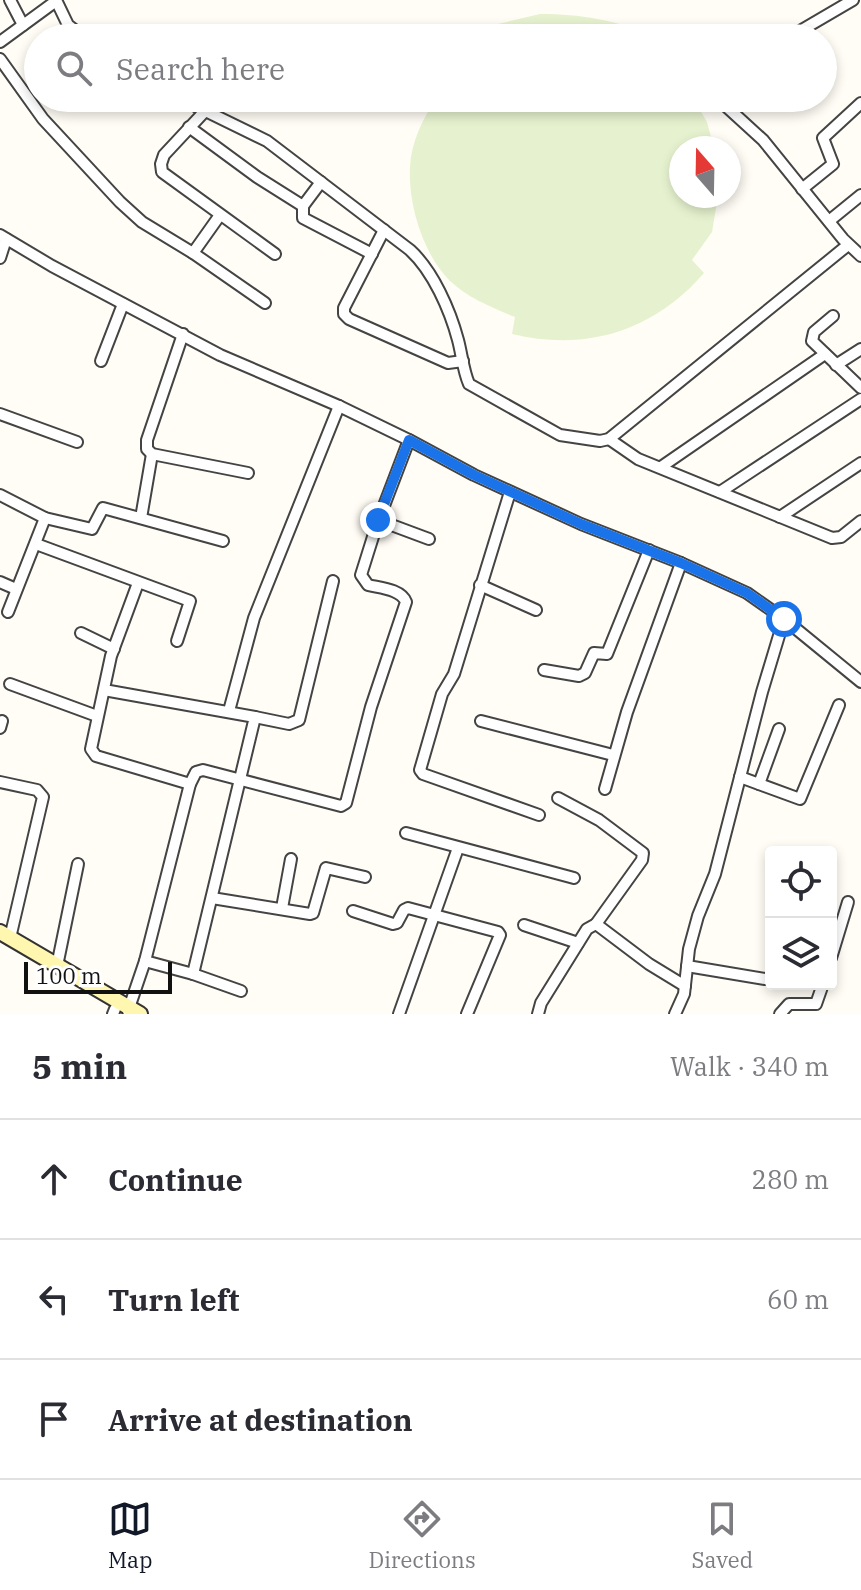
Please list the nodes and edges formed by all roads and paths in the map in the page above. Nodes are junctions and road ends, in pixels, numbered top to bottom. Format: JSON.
{"nodes":[{"id":1,"x":10,"y":0,"type":"edge"},
{"id":2,"x":56,"y":0,"type":"edge"},
{"id":3,"x":853,"y":0,"type":"edge"},
{"id":4,"x":24,"y":24,"type":"edge"},
{"id":5,"x":68,"y":24,"type":"edge"},
{"id":6,"x":812,"y":24,"type":"edge"},
{"id":7,"x":23,"y":25,"type":"joint"},
{"id":8,"x":0,"y":42,"type":"edge"},
{"id":9,"x":0,"y":59,"type":"edge"},
{"id":10,"x":24,"y":92,"type":"edge"},
{"id":11,"x":861,"y":103,"type":"edge"},
{"id":12,"x":38,"y":112,"type":"edge"},
{"id":13,"x":204,"y":112,"type":"edge"},
{"id":14,"x":210,"y":112,"type":"edge"},
{"id":15,"x":732,"y":112,"type":"edge"},
{"id":16,"x":189,"y":127,"type":"junction"},
{"id":17,"x":321,"y":182,"type":"junction"},
{"id":18,"x":802,"y":189,"type":"junction"},
{"id":19,"x":861,"y":195,"type":"edge"},
{"id":20,"x":303,"y":206,"type":"junction"},
{"id":21,"x":220,"y":215,"type":"junction"},
{"id":22,"x":829,"y":221,"type":"junction"},
{"id":23,"x":384,"y":230,"type":"junction"},
{"id":24,"x":3,"y":237,"type":"edge"},
{"id":25,"x":848,"y":245,"type":"junction"},
{"id":26,"x":193,"y":253,"type":"junction"},
{"id":27,"x":275,"y":254,"type":"dead end"},
{"id":28,"x":372,"y":254,"type":"junction"},
{"id":29,"x":861,"y":256,"type":"edge"},
{"id":30,"x":0,"y":258,"type":"edge"},
{"id":31,"x":265,"y":303,"type":"dead end"},
{"id":32,"x":123,"y":304,"type":"junction"},
{"id":33,"x":833,"y":316,"type":"dead end"},
{"id":34,"x":183,"y":334,"type":"junction"},
{"id":35,"x":861,"y":349,"type":"edge"},
{"id":36,"x":825,"y":354,"type":"junction"},
{"id":37,"x":101,"y":361,"type":"dead end"},
{"id":38,"x":463,"y":361,"type":"junction"},
{"id":39,"x":836,"y":365,"type":"junction"},
{"id":40,"x":861,"y":388,"type":"edge"},
{"id":41,"x":861,"y":399,"type":"edge"},
{"id":42,"x":339,"y":406,"type":"junction"},
{"id":43,"x":0,"y":414,"type":"edge"},
{"id":44,"x":609,"y":439,"type":"junction"},
{"id":45,"x":409,"y":440,"type":"junction"},
{"id":46,"x":77,"y":442,"type":"dead end"},
{"id":47,"x":152,"y":454,"type":"junction"},
{"id":48,"x":861,"y":463,"type":"edge"},
{"id":49,"x":661,"y":467,"type":"junction"},
{"id":50,"x":248,"y":473,"type":"dead end"},
{"id":51,"x":510,"y":492,"type":"junction"},
{"id":52,"x":720,"y":492,"type":"junction"},
{"id":53,"x":0,"y":495,"type":"edge"},
{"id":54,"x":780,"y":517,"type":"junction"},
{"id":55,"x":45,"y":518,"type":"junction"},
{"id":56,"x":141,"y":518,"type":"junction"},
{"id":57,"x":378,"y":520,"type":"junction"},
{"id":58,"x":861,"y":521,"type":"edge"},
{"id":59,"x":429,"y":539,"type":"dead end"},
{"id":60,"x":223,"y":541,"type":"dead end"},
{"id":61,"x":36,"y":544,"type":"junction"},
{"id":62,"x":649,"y":550,"type":"junction"},
{"id":63,"x":681,"y":563,"type":"junction"},
{"id":64,"x":333,"y":581,"type":"dead end"},
{"id":65,"x":0,"y":582,"type":"edge"},
{"id":66,"x":138,"y":583,"type":"junction"},
{"id":67,"x":480,"y":585,"type":"junction"},
{"id":68,"x":16,"y":589,"type":"junction"},
{"id":69,"x":536,"y":610,"type":"dead end"},
{"id":70,"x":8,"y":612,"type":"dead end"},
{"id":71,"x":784,"y":619,"type":"junction"},
{"id":72,"x":81,"y":633,"type":"dead end"},
{"id":73,"x":177,"y":641,"type":"dead end"},
{"id":74,"x":114,"y":649,"type":"junction"},
{"id":75,"x":544,"y":670,"type":"dead end"},
{"id":76,"x":861,"y":682,"type":"edge"},
{"id":77,"x":10,"y":684,"type":"dead end"},
{"id":78,"x":104,"y":690,"type":"junction"},
{"id":79,"x":839,"y":705,"type":"dead end"},
{"id":80,"x":229,"y":711,"type":"junction"},
{"id":81,"x":97,"y":716,"type":"junction"},
{"id":82,"x":255,"y":717,"type":"junction"},
{"id":83,"x":481,"y":721,"type":"dead end"},
{"id":84,"x":779,"y":729,"type":"dead end"},
{"id":85,"x":613,"y":755,"type":"junction"},
{"id":86,"x":740,"y":777,"type":"junction"},
{"id":87,"x":241,"y":781,"type":"junction"},
{"id":88,"x":0,"y":782,"type":"edge"},
{"id":89,"x":190,"y":784,"type":"junction"},
{"id":90,"x":759,"y":784,"type":"junction"},
{"id":91,"x":605,"y":789,"type":"dead end"},
{"id":92,"x":558,"y":798,"type":"dead end"},
{"id":93,"x":539,"y":815,"type":"dead end"},
{"id":94,"x":406,"y":833,"type":"dead end"},
{"id":95,"x":458,"y":848,"type":"junction"},
{"id":96,"x":291,"y":859,"type":"dead end"},
{"id":97,"x":78,"y":864,"type":"dead end"},
{"id":98,"x":365,"y":877,"type":"dead end"},
{"id":99,"x":574,"y":878,"type":"dead end"},
{"id":100,"x":212,"y":898,"type":"junction"},
{"id":101,"x":848,"y":902,"type":"dead end"},
{"id":102,"x":282,"y":908,"type":"junction"},
{"id":103,"x":353,"y":911,"type":"dead end"},
{"id":104,"x":434,"y":916,"type":"junction"},
{"id":105,"x":596,"y":924,"type":"junction"},
{"id":106,"x":524,"y":925,"type":"dead end"},
{"id":107,"x":3,"y":937,"type":"edge"},
{"id":108,"x":837,"y":938,"type":"edge"},
{"id":109,"x":578,"y":943,"type":"junction"},
{"id":110,"x":145,"y":961,"type":"junction"},
{"id":111,"x":57,"y":966,"type":"junction"},
{"id":112,"x":687,"y":966,"type":"junction"},
{"id":113,"x":193,"y":974,"type":"junction"},
{"id":114,"x":765,"y":979,"type":"dead end"},
{"id":115,"x":685,"y":986,"type":"junction"},
{"id":116,"x":821,"y":990,"type":"edge"},
{"id":117,"x":241,"y":991,"type":"dead end"},
{"id":118,"x":125,"y":1012,"type":"edge"},
{"id":119,"x":399,"y":1014,"type":"edge"},
{"id":120,"x":467,"y":1014,"type":"edge"},
{"id":121,"x":538,"y":1014,"type":"edge"},
{"id":122,"x":675,"y":1014,"type":"edge"},
{"id":123,"x":780,"y":1014,"type":"edge"}],
"edges":[{"from":1,"to":7,"type":"street"},
{"from":2,"to":4,"type":"street"},
{"from":2,"to":5,"type":"street"},
{"from":3,"to":6,"type":"street"},
{"from":7,"to":8,"type":"street"},
{"from":9,"to":10,"type":"street"},
{"from":11,"to":18,"type":"street"},
{"from":12,"to":26,"type":"street"},
{"from":13,"to":16,"type":"street"},
{"from":14,"to":17,"type":"street"},
{"from":15,"to":18,"type":"street"},
{"from":16,"to":20,"type":"street"},
{"from":16,"to":21,"type":"street"},
{"from":17,"to":20,"type":"street"},
{"from":17,"to":23,"type":"street"},
{"from":18,"to":22,"type":"street"},
{"from":19,"to":22,"type":"street"},
{"from":20,"to":28,"type":"street"},
{"from":21,"to":26,"type":"street"},
{"from":21,"to":27,"type":"street"},
{"from":22,"to":25,"type":"street"},
{"from":23,"to":28,"type":"street"},
{"from":23,"to":38,"type":"street"},
{"from":24,"to":30,"type":"street"},
{"from":24,"to":32,"type":"street"},
{"from":25,"to":29,"type":"street"},
{"from":25,"to":44,"type":"street"},
{"from":26,"to":31,"type":"street"},
{"from":28,"to":38,"type":"street"},
{"from":32,"to":34,"type":"street"},
{"from":32,"to":37,"type":"street"},
{"from":33,"to":36,"type":"street"},
{"from":34,"to":42,"type":"street"},
{"from":34,"to":47,"type":"street"},
{"from":35,"to":39,"type":"street"},
{"from":36,"to":39,"type":"street"},
{"from":36,"to":49,"type":"street"},
{"from":38,"to":44,"type":"street"},
{"from":39,"to":40,"type":"street"},
{"from":41,"to":52,"type":"street"},
{"from":42,"to":45,"type":"street"},
{"from":42,"to":80,"type":"street"},
{"from":43,"to":46,"type":"street"},
{"from":44,"to":49,"type":"street"},
{"from":45,"to":51,"type":"street"},
{"from":45,"to":57,"type":"street"},
{"from":47,"to":50,"type":"street"},
{"from":47,"to":56,"type":"street"},
{"from":48,"to":54,"type":"street"},
{"from":49,"to":52,"type":"street"},
{"from":51,"to":62,"type":"street"},
{"from":51,"to":67,"type":"street"},
{"from":52,"to":54,"type":"street"},
{"from":53,"to":55,"type":"street"},
{"from":54,"to":58,"type":"street"},
{"from":55,"to":56,"type":"street"},
{"from":55,"to":61,"type":"street"},
{"from":56,"to":60,"type":"street"},
{"from":57,"to":59,"type":"street"},
{"from":57,"to":87,"type":"street"},
{"from":61,"to":66,"type":"street"},
{"from":61,"to":68,"type":"street"},
{"from":62,"to":63,"type":"street"},
{"from":62,"to":75,"type":"street"},
{"from":63,"to":71,"type":"street"},
{"from":63,"to":85,"type":"street"},
{"from":64,"to":82,"type":"street"},
{"from":65,"to":68,"type":"street"},
{"from":66,"to":73,"type":"street"},
{"from":66,"to":74,"type":"street"},
{"from":67,"to":69,"type":"street"},
{"from":67,"to":93,"type":"street"},
{"from":68,"to":70,"type":"street"},
{"from":71,"to":76,"type":"street"},
{"from":71,"to":86,"type":"street"},
{"from":72,"to":74,"type":"street"},
{"from":74,"to":78,"type":"street"},
{"from":77,"to":81,"type":"street"},
{"from":78,"to":80,"type":"street"},
{"from":78,"to":81,"type":"street"},
{"from":79,"to":90,"type":"street"},
{"from":80,"to":82,"type":"street"},
{"from":81,"to":89,"type":"street"},
{"from":82,"to":87,"type":"street"},
{"from":83,"to":85,"type":"street"},
{"from":84,"to":90,"type":"street"},
{"from":85,"to":91,"type":"street"},
{"from":86,"to":90,"type":"street"},
{"from":86,"to":112,"type":"street"},
{"from":87,"to":89,"type":"street"},
{"from":87,"to":100,"type":"street"},
{"from":88,"to":107,"type":"street"},
{"from":89,"to":110,"type":"street"},
{"from":92,"to":105,"type":"street"},
{"from":94,"to":95,"type":"street"},
{"from":95,"to":99,"type":"street"},
{"from":95,"to":104,"type":"street"},
{"from":96,"to":102,"type":"street"},
{"from":97,"to":111,"type":"street"},
{"from":98,"to":102,"type":"street"},
{"from":100,"to":102,"type":"street"},
{"from":100,"to":113,"type":"street"},
{"from":101,"to":108,"type":"street"},
{"from":103,"to":104,"type":"street"},
{"from":104,"to":119,"type":"street"},
{"from":104,"to":120,"type":"street"},
{"from":105,"to":109,"type":"street"},
{"from":105,"to":115,"type":"street"},
{"from":106,"to":109,"type":"street"},
{"from":107,"to":111,"type":"street"},
{"from":107,"to":118,"type":"street"},
{"from":109,"to":121,"type":"street"},
{"from":110,"to":113,"type":"street"},
{"from":110,"to":118,"type":"street"},
{"from":111,"to":118,"type":"street"},
{"from":112,"to":114,"type":"street"},
{"from":112,"to":115,"type":"street"},
{"from":113,"to":117,"type":"street"},
{"from":115,"to":122,"type":"street"},
{"from":116,"to":123,"type":"street"}]}
